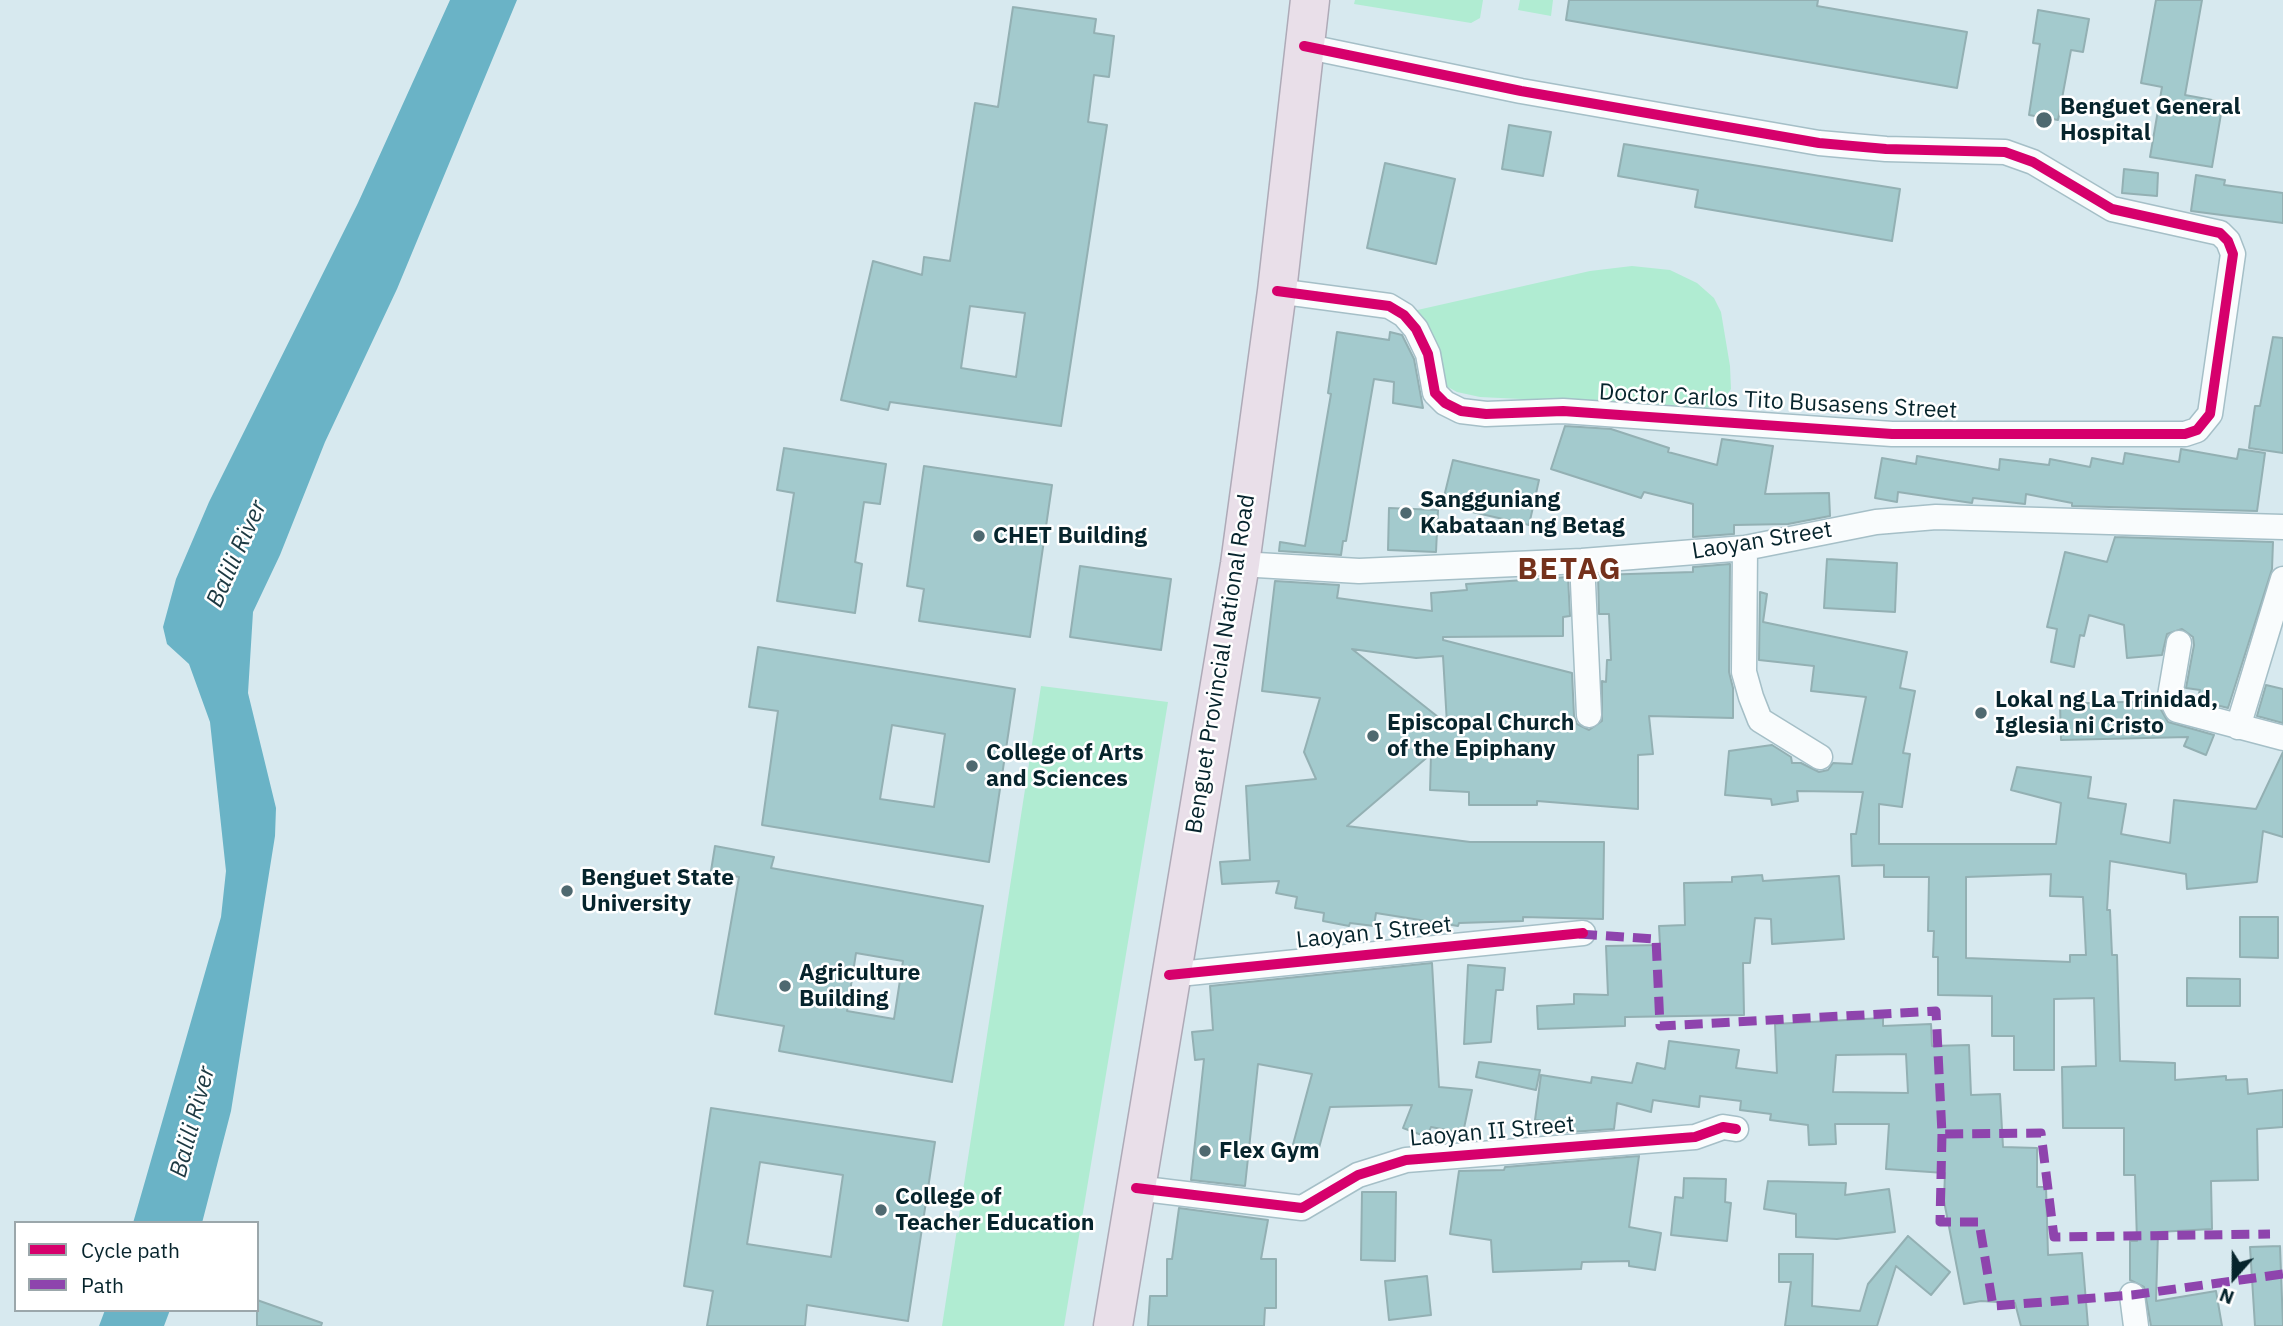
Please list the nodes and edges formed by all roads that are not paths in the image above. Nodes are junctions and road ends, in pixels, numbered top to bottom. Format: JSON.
{"nodes":[{"id":1,"x":1310,"y":0,"type":"edge"},
{"id":2,"x":1304,"y":46,"type":"junction"},
{"id":3,"x":1277,"y":290,"type":"junction"},
{"id":4,"x":2283,"y":527,"type":"edge"},
{"id":5,"x":1745,"y":548,"type":"junction"},
{"id":6,"x":1582,"y":561,"type":"junction"},
{"id":7,"x":1240,"y":564,"type":"junction"},
{"id":8,"x":2283,"y":579,"type":"edge"},
{"id":9,"x":2179,"y":643,"type":"dead end"},
{"id":10,"x":1589,"y":715,"type":"dead end"},
{"id":11,"x":2238,"y":727,"type":"junction"},
{"id":12,"x":2283,"y":738,"type":"edge"},
{"id":13,"x":1820,"y":757,"type":"dead end"},
{"id":14,"x":1583,"y":933,"type":"dead end"},
{"id":15,"x":1169,"y":975,"type":"junction"},
{"id":16,"x":1736,"y":1129,"type":"dead end"},
{"id":17,"x":1136,"y":1188,"type":"junction"},
{"id":18,"x":2132,"y":1295,"type":"dead end"},
{"id":19,"x":1113,"y":1326,"type":"edge"},
{"id":20,"x":2136,"y":1326,"type":"edge"}],
"edges":[{"from":1,"to":2,"type":"highway","name":"Benguet Provincial National Road"},
{"from":2,"to":3,"type":"highway","name":"Benguet Provincial National Road"},
{"from":2,"to":3,"type":"street","name":"Doctor Carlos Tito Busasens Street"},
{"from":3,"to":7,"type":"highway","name":"Benguet Provincial National Road"},
{"from":4,"to":5,"type":"street","name":"Laoyan Street"},
{"from":5,"to":6,"type":"street","name":"Laoyan Street"},
{"from":5,"to":13,"type":"street"},
{"from":6,"to":7,"type":"street","name":"Laoyan Street"},
{"from":6,"to":10,"type":"street"},
{"from":7,"to":15,"type":"highway","name":"Benguet Provincial National Road"},
{"from":8,"to":11,"type":"street"},
{"from":9,"to":11,"type":"street"},
{"from":11,"to":12,"type":"street"},
{"from":14,"to":15,"type":"street","name":"Laoyan I Street"},
{"from":15,"to":17,"type":"highway","name":"Benguet Provincial National Road"},
{"from":16,"to":17,"type":"street","name":"Laoyan II Street"},
{"from":17,"to":19,"type":"highway","name":"Benguet Provincial National Road"},
{"from":18,"to":20,"type":"street"}]}
